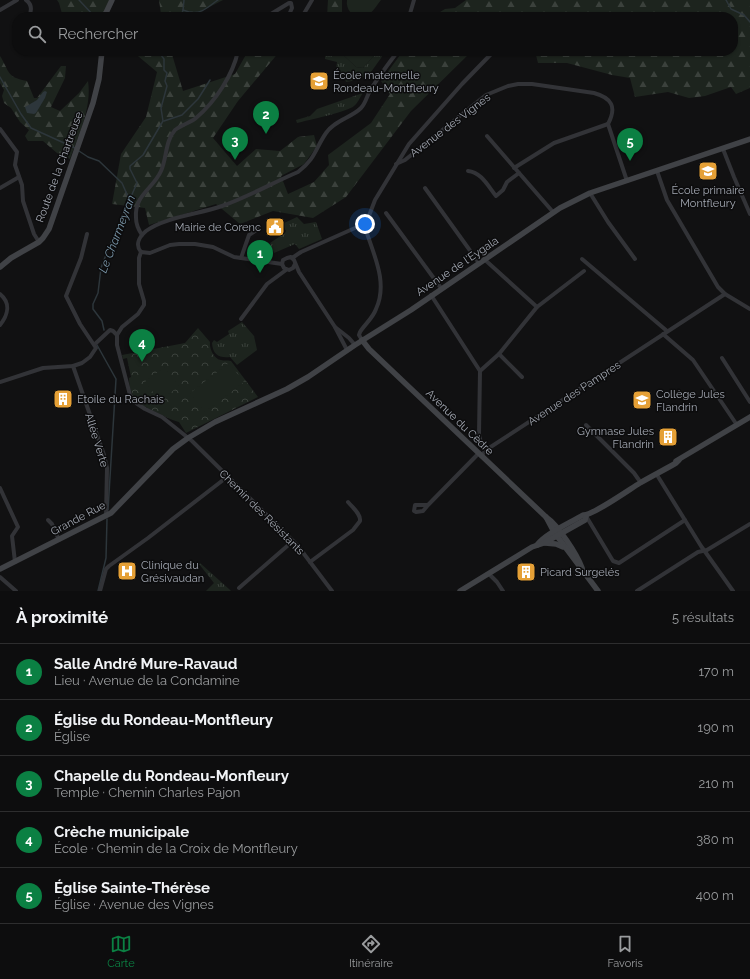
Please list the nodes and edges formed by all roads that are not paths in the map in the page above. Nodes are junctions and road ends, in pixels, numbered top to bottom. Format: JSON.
{"nodes":[{"id":1,"x":17,"y":0,"type":"edge"},
{"id":2,"x":26,"y":0,"type":"edge"},
{"id":3,"x":112,"y":0,"type":"edge"},
{"id":4,"x":312,"y":0,"type":"edge"},
{"id":5,"x":414,"y":0,"type":"edge"},
{"id":6,"x":0,"y":10,"type":"edge"},
{"id":7,"x":31,"y":12,"type":"edge"},
{"id":8,"x":106,"y":12,"type":"edge"},
{"id":9,"x":274,"y":12,"type":"edge"},
{"id":10,"x":290,"y":12,"type":"edge"},
{"id":11,"x":305,"y":12,"type":"edge"},
{"id":12,"x":410,"y":12,"type":"edge"},
{"id":13,"x":101,"y":56,"type":"edge"},
{"id":14,"x":237,"y":56,"type":"edge"},
{"id":15,"x":394,"y":56,"type":"edge"},
{"id":16,"x":489,"y":56,"type":"edge"},
{"id":17,"x":608,"y":124,"type":"junction"},
{"id":18,"x":0,"y":129,"type":"edge"},
{"id":19,"x":487,"y":136,"type":"dead end"},
{"id":20,"x":750,"y":140,"type":"edge"},
{"id":21,"x":723,"y":149,"type":"junction"},
{"id":22,"x":396,"y":164,"type":"junction"},
{"id":23,"x":514,"y":168,"type":"junction"},
{"id":24,"x":468,"y":171,"type":"dead end"},
{"id":25,"x":657,"y":171,"type":"junction"},
{"id":26,"x":519,"y":173,"type":"junction"},
{"id":27,"x":19,"y":177,"type":"junction"},
{"id":28,"x":627,"y":181,"type":"junction"},
{"id":29,"x":0,"y":188,"type":"edge"},
{"id":30,"x":425,"y":188,"type":"dead end"},
{"id":31,"x":590,"y":193,"type":"junction"},
{"id":32,"x":553,"y":212,"type":"junction"},
{"id":33,"x":386,"y":213,"type":"dead end"},
{"id":34,"x":750,"y":214,"type":"edge"},
{"id":35,"x":364,"y":224,"type":"junction"},
{"id":36,"x":258,"y":229,"type":"dead end"},
{"id":37,"x":87,"y":234,"type":"dead end"},
{"id":38,"x":142,"y":235,"type":"junction"},
{"id":39,"x":39,"y":242,"type":"junction"},
{"id":40,"x":141,"y":252,"type":"junction"},
{"id":41,"x":241,"y":258,"type":"junction"},
{"id":42,"x":292,"y":258,"type":"junction"},
{"id":43,"x":582,"y":259,"type":"dead end"},
{"id":44,"x":635,"y":259,"type":"dead end"},
{"id":45,"x":482,"y":261,"type":"junction"},
{"id":46,"x":282,"y":264,"type":"junction"},
{"id":47,"x":295,"y":264,"type":"junction"},
{"id":48,"x":0,"y":267,"type":"edge"},
{"id":49,"x":289,"y":270,"type":"junction"},
{"id":50,"x":584,"y":271,"type":"dead end"},
{"id":51,"x":299,"y":272,"type":"junction"},
{"id":52,"x":441,"y":288,"type":"junction"},
{"id":53,"x":0,"y":294,"type":"edge"},
{"id":54,"x":725,"y":294,"type":"junction"},
{"id":55,"x":430,"y":295,"type":"junction"},
{"id":56,"x":749,"y":307,"type":"edge"},
{"id":57,"x":537,"y":308,"type":"junction"},
{"id":58,"x":241,"y":319,"type":"dead end"},
{"id":59,"x":0,"y":325,"type":"edge"},
{"id":60,"x":334,"y":327,"type":"junction"},
{"id":61,"x":665,"y":333,"type":"junction"},
{"id":62,"x":117,"y":335,"type":"junction"},
{"id":63,"x":362,"y":340,"type":"junction"},
{"id":64,"x":95,"y":344,"type":"junction"},
{"id":65,"x":355,"y":345,"type":"junction"},
{"id":66,"x":347,"y":350,"type":"junction"},
{"id":67,"x":499,"y":354,"type":"junction"},
{"id":68,"x":722,"y":358,"type":"dead end"},
{"id":69,"x":73,"y":366,"type":"junction"},
{"id":70,"x":480,"y":371,"type":"junction"},
{"id":71,"x":522,"y":377,"type":"dead end"},
{"id":72,"x":0,"y":382,"type":"edge"},
{"id":73,"x":750,"y":402,"type":"edge"},
{"id":74,"x":750,"y":417,"type":"edge"},
{"id":75,"x":586,"y":425,"type":"dead end"},
{"id":76,"x":737,"y":425,"type":"junction"},
{"id":77,"x":188,"y":438,"type":"junction"},
{"id":78,"x":486,"y":450,"type":"junction"},
{"id":79,"x":480,"y":455,"type":"junction"},
{"id":80,"x":679,"y":460,"type":"junction"},
{"id":81,"x":657,"y":474,"type":"junction"},
{"id":82,"x":227,"y":477,"type":"junction"},
{"id":83,"x":643,"y":482,"type":"junction"},
{"id":84,"x":0,"y":488,"type":"edge"},
{"id":85,"x":348,"y":502,"type":"dead end"},
{"id":86,"x":428,"y":505,"type":"dead end"},
{"id":87,"x":106,"y":516,"type":"junction"},
{"id":88,"x":586,"y":516,"type":"junction"},
{"id":89,"x":48,"y":520,"type":"dead end"},
{"id":90,"x":685,"y":520,"type":"junction"},
{"id":91,"x":750,"y":524,"type":"edge"},
{"id":92,"x":570,"y":529,"type":"junction"},
{"id":93,"x":558,"y":533,"type":"junction"},
{"id":94,"x":59,"y":540,"type":"junction"},
{"id":95,"x":293,"y":541,"type":"junction"},
{"id":96,"x":544,"y":543,"type":"junction"},
{"id":97,"x":537,"y":545,"type":"junction"},
{"id":98,"x":566,"y":549,"type":"junction"},
{"id":99,"x":705,"y":550,"type":"junction"},
{"id":100,"x":576,"y":555,"type":"junction"},
{"id":101,"x":15,"y":562,"type":"junction"},
{"id":102,"x":310,"y":562,"type":"junction"},
{"id":103,"x":582,"y":568,"type":"junction"},
{"id":104,"x":0,"y":569,"type":"edge"},
{"id":105,"x":489,"y":574,"type":"junction"},
{"id":106,"x":0,"y":577,"type":"edge"},
{"id":107,"x":239,"y":588,"type":"dead end"},
{"id":108,"x":16,"y":591,"type":"edge"},
{"id":109,"x":100,"y":591,"type":"edge"},
{"id":110,"x":332,"y":591,"type":"edge"},
{"id":111,"x":460,"y":591,"type":"edge"},
{"id":112,"x":503,"y":591,"type":"edge"},
{"id":113,"x":598,"y":591,"type":"edge"},
{"id":114,"x":637,"y":591,"type":"edge"},
{"id":115,"x":733,"y":591,"type":"edge"}],
"edges":[{"from":1,"to":6,"type":"street"},
{"from":2,"to":7,"type":"street"},
{"from":3,"to":8,"type":"street"},
{"from":4,"to":11,"type":"street"},
{"from":5,"to":12,"type":"street"},
{"from":9,"to":10,"type":"street"},
{"from":13,"to":39,"type":"street","name":"Route de la Chartreuse"},
{"from":14,"to":38,"type":"street"},
{"from":15,"to":38,"type":"street"},
{"from":16,"to":22,"type":"street"},
{"from":17,"to":22,"type":"street","name":"Avenue des Vignes"},
{"from":17,"to":23,"type":"street"},
{"from":17,"to":28,"type":"street"},
{"from":18,"to":27,"type":"street"},
{"from":19,"to":23,"type":"street"},
{"from":20,"to":21,"type":"street","name":"Avenue de l'Eygala"},
{"from":21,"to":25,"type":"street","name":"Avenue de l'Eygala"},
{"from":21,"to":34,"type":"street"},
{"from":22,"to":35,"type":"street"},
{"from":23,"to":26,"type":"street"},
{"from":24,"to":26,"type":"street"},
{"from":25,"to":28,"type":"street","name":"Avenue de l'Eygala"},
{"from":25,"to":54,"type":"street"},
{"from":26,"to":32,"type":"street"},
{"from":27,"to":29,"type":"street"},
{"from":27,"to":39,"type":"street"},
{"from":28,"to":31,"type":"street","name":"Avenue de l'Eygala"},
{"from":30,"to":45,"type":"street"},
{"from":31,"to":32,"type":"street","name":"Avenue de l'Eygala"},
{"from":31,"to":44,"type":"street"},
{"from":32,"to":45,"type":"street","name":"Avenue de l'Eygala"},
{"from":33,"to":52,"type":"street"},
{"from":35,"to":42,"type":"street"},
{"from":35,"to":63,"type":"street"},
{"from":36,"to":41,"type":"street"},
{"from":37,"to":64,"type":"street"},
{"from":38,"to":40,"type":"street"},
{"from":39,"to":48,"type":"street","name":"Route de la Chartreuse"},
{"from":40,"to":41,"type":"street"},
{"from":40,"to":62,"type":"street"},
{"from":41,"to":46,"type":"street"},
{"from":42,"to":46,"type":"street"},
{"from":42,"to":47,"type":"street"},
{"from":43,"to":61,"type":"street"},
{"from":45,"to":52,"type":"street","name":"Avenue de l'Eygala"},
{"from":45,"to":57,"type":"street"},
{"from":46,"to":49,"type":"street"},
{"from":47,"to":49,"type":"street"},
{"from":47,"to":51,"type":"street"},
{"from":49,"to":51,"type":"street"},
{"from":49,"to":58,"type":"street"},
{"from":50,"to":57,"type":"street"},
{"from":51,"to":60,"type":"street"},
{"from":52,"to":55,"type":"street","name":"Avenue de l'Eygala"},
{"from":53,"to":59,"type":"street"},
{"from":54,"to":56,"type":"street"},
{"from":54,"to":61,"type":"street","name":"Avenue des Pampres"},
{"from":55,"to":63,"type":"street","name":"Avenue de l'Eygala"},
{"from":55,"to":70,"type":"street"},
{"from":57,"to":67,"type":"street"},
{"from":60,"to":65,"type":"street"},
{"from":60,"to":66,"type":"street"},
{"from":61,"to":76,"type":"street"},
{"from":61,"to":78,"type":"street","name":"Avenue des Pampres"},
{"from":62,"to":64,"type":"street"},
{"from":62,"to":77,"type":"street","name":"Chemin des Résistants"},
{"from":63,"to":65,"type":"street","name":"Avenue de l'Eygala"},
{"from":63,"to":79,"type":"street","name":"Avenue du Cèdre"},
{"from":64,"to":69,"type":"street"},
{"from":65,"to":66,"type":"street","name":"Avenue de l'Eygala"},
{"from":66,"to":77,"type":"street","name":"Avenue de l'Eygala"},
{"from":67,"to":70,"type":"street"},
{"from":67,"to":71,"type":"street"},
{"from":68,"to":73,"type":"street"},
{"from":69,"to":72,"type":"street"},
{"from":69,"to":87,"type":"street","name":"Allée Verte"},
{"from":70,"to":78,"type":"street"},
{"from":74,"to":76,"type":"street"},
{"from":75,"to":83,"type":"street"},
{"from":76,"to":80,"type":"street"},
{"from":77,"to":82,"type":"street","name":"Chemin des Résistants"},
{"from":77,"to":87,"type":"street","name":"Grande Rue"},
{"from":78,"to":79,"type":"street","name":"Avenue des Pampres"},
{"from":79,"to":86,"type":"street","name":"Avenue des Pampres"},
{"from":79,"to":93,"type":"street","name":"Avenue du Cèdre"},
{"from":80,"to":81,"type":"street"},
{"from":80,"to":83,"type":"street"},
{"from":81,"to":83,"type":"street"},
{"from":81,"to":90,"type":"street"},
{"from":82,"to":95,"type":"street","name":"Chemin des Résistants"},
{"from":82,"to":109,"type":"street"},
{"from":83,"to":88,"type":"street"},
{"from":84,"to":101,"type":"street"},
{"from":85,"to":102,"type":"street"},
{"from":87,"to":94,"type":"street","name":"Grande Rue"},
{"from":88,"to":90,"type":"street"},
{"from":88,"to":92,"type":"street"},
{"from":88,"to":93,"type":"street"},
{"from":89,"to":94,"type":"street"},
{"from":90,"to":99,"type":"street"},
{"from":91,"to":99,"type":"street"},
{"from":92,"to":93,"type":"street"},
{"from":92,"to":100,"type":"street"},
{"from":93,"to":96,"type":"street"},
{"from":93,"to":97,"type":"street"},
{"from":93,"to":98,"type":"street"},
{"from":93,"to":100,"type":"street"},
{"from":94,"to":101,"type":"street","name":"Grande Rue"},
{"from":95,"to":102,"type":"street","name":"Chemin des Résistants"},
{"from":95,"to":107,"type":"street"},
{"from":96,"to":97,"type":"street"},
{"from":96,"to":98,"type":"street"},
{"from":97,"to":105,"type":"street"},
{"from":98,"to":103,"type":"street"},
{"from":99,"to":114,"type":"street"},
{"from":99,"to":115,"type":"street"},
{"from":100,"to":103,"type":"street"},
{"from":101,"to":104,"type":"street","name":"Grande Rue"},
{"from":102,"to":110,"type":"street","name":"Chemin des Résistants"},
{"from":103,"to":113,"type":"street"},
{"from":105,"to":111,"type":"street"},
{"from":105,"to":112,"type":"street"},
{"from":106,"to":108,"type":"street"}]}
